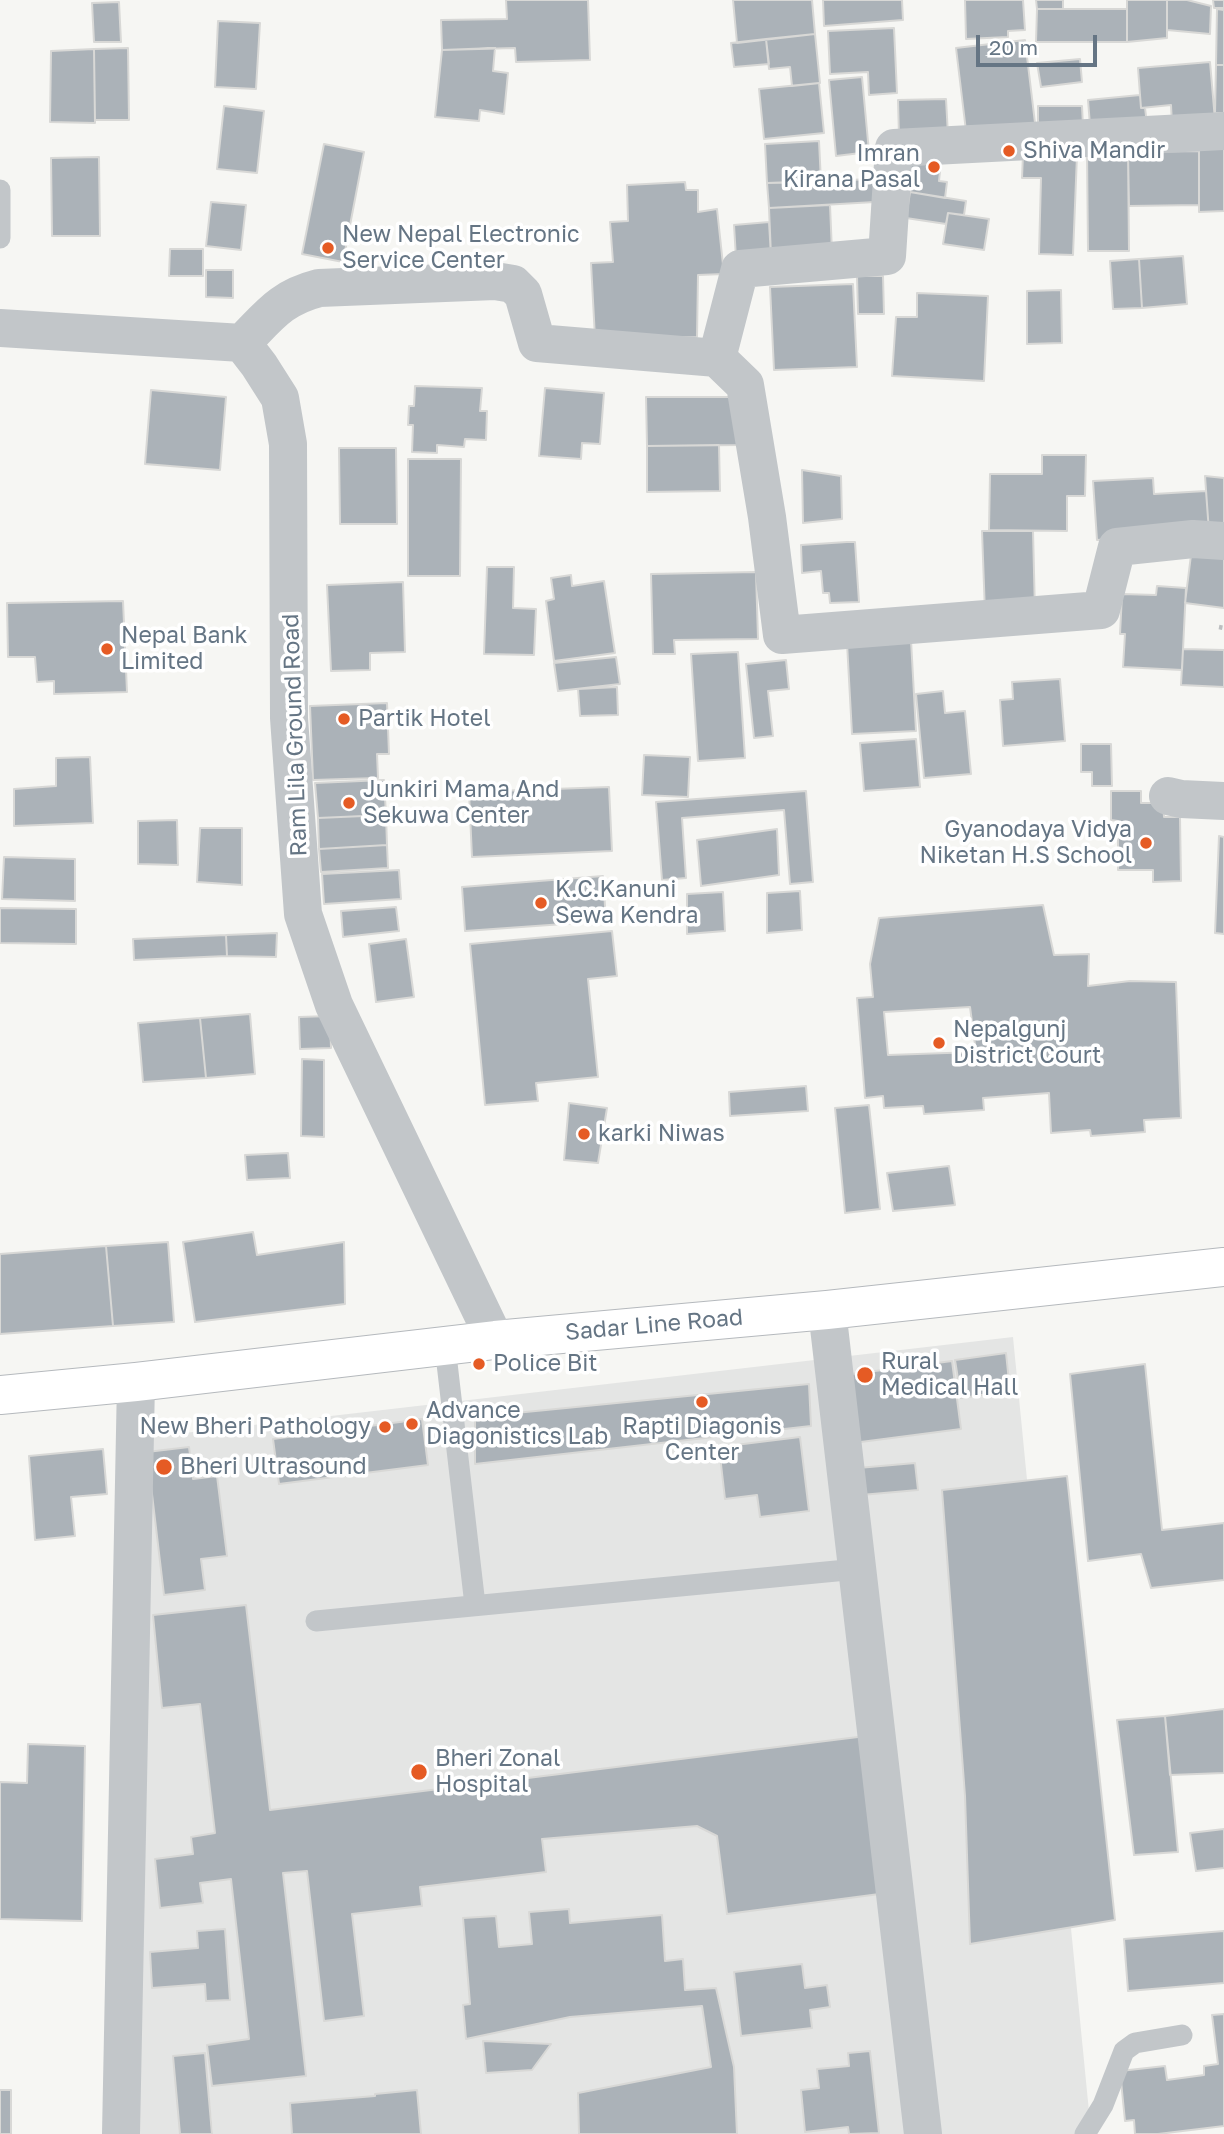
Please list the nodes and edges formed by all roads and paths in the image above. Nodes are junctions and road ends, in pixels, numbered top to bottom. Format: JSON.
{"nodes":[{"id":1,"x":1224,"y":131,"type":"edge"},
{"id":2,"x":0,"y":190,"type":"edge"},
{"id":3,"x":0,"y":238,"type":"edge"},
{"id":4,"x":0,"y":328,"type":"edge"},
{"id":5,"x":242,"y":343,"type":"junction"},
{"id":6,"x":718,"y":358,"type":"junction"},
{"id":7,"x":1224,"y":541,"type":"edge"},
{"id":8,"x":1168,"y":796,"type":"dead end"},
{"id":9,"x":1224,"y":800,"type":"edge"},
{"id":10,"x":1224,"y":1267,"type":"edge"},
{"id":11,"x":827,"y":1310,"type":"junction"},
{"id":12,"x":495,"y":1340,"type":"junction"},
{"id":13,"x":445,"y":1346,"type":"junction"},
{"id":14,"x":136,"y":1382,"type":"junction"},
{"id":15,"x":0,"y":1395,"type":"edge"},
{"id":16,"x":857,"y":1569,"type":"junction"},
{"id":17,"x":475,"y":1605,"type":"junction"},
{"id":18,"x":316,"y":1620,"type":"dead end"},
{"id":19,"x":1182,"y":2035,"type":"dead end"},
{"id":20,"x":121,"y":2134,"type":"edge"},
{"id":21,"x":923,"y":2134,"type":"edge"},
{"id":22,"x":1085,"y":2134,"type":"edge"}],
"edges":[{"from":1,"to":6,"type":"street"},
{"from":2,"to":3,"type":"lane"},
{"from":4,"to":5,"type":"street"},
{"from":5,"to":6,"type":"street"},
{"from":5,"to":12,"type":"street","name":"Ram Lila Ground Road"},
{"from":6,"to":7,"type":"street"},
{"from":8,"to":9,"type":"street"},
{"from":10,"to":11,"type":"main road","name":"Sadar Line Road"},
{"from":11,"to":12,"type":"main road","name":"Sadar Line Road"},
{"from":11,"to":16,"type":"street"},
{"from":12,"to":13,"type":"main road","name":"Sadar Line Road"},
{"from":13,"to":14,"type":"main road","name":"Sadar Line Road"},
{"from":13,"to":17,"type":"lane"},
{"from":14,"to":15,"type":"main road","name":"Sadar Line Road"},
{"from":14,"to":20,"type":"street"},
{"from":16,"to":17,"type":"lane"},
{"from":16,"to":21,"type":"street"},
{"from":17,"to":18,"type":"lane"},
{"from":19,"to":22,"type":"lane"}]}
